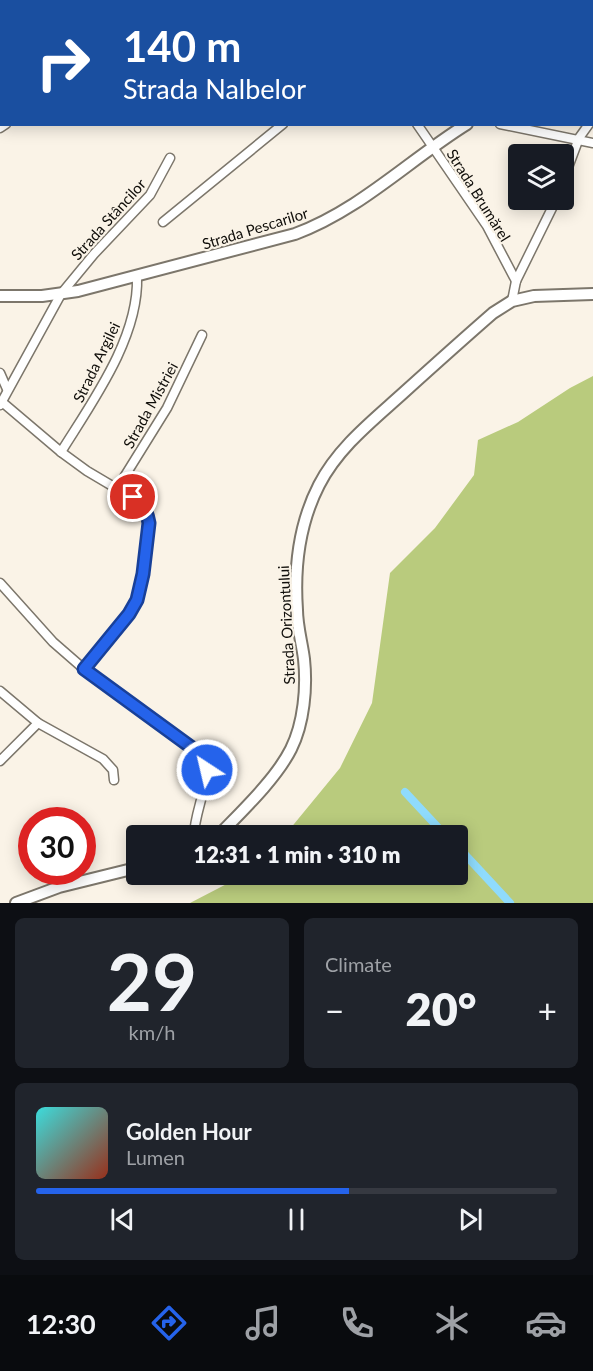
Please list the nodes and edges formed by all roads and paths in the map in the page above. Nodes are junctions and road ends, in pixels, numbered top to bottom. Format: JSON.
{"nodes":[{"id":1,"x":281,"y":126,"type":"edge"},
{"id":2,"x":418,"y":126,"type":"edge"},
{"id":3,"x":464,"y":126,"type":"edge"},
{"id":4,"x":511,"y":126,"type":"edge"},
{"id":5,"x":588,"y":126,"type":"edge"},
{"id":6,"x":579,"y":138,"type":"junction"},
{"id":7,"x":593,"y":143,"type":"edge"},
{"id":8,"x":433,"y":148,"type":"junction"},
{"id":9,"x":574,"y":151,"type":"edge"},
{"id":10,"x":170,"y":158,"type":"dead end"},
{"id":11,"x":551,"y":210,"type":"edge"},
{"id":12,"x":163,"y":222,"type":"dead end"},
{"id":13,"x":136,"y":277,"type":"junction"},
{"id":14,"x":516,"y":281,"type":"junction"},
{"id":15,"x":61,"y":294,"type":"junction"},
{"id":16,"x":593,"y":294,"type":"edge"},
{"id":17,"x":0,"y":296,"type":"edge"},
{"id":18,"x":512,"y":301,"type":"junction"},
{"id":19,"x":202,"y":335,"type":"dead end"},
{"id":20,"x":0,"y":373,"type":"edge"},
{"id":21,"x":7,"y":390,"type":"junction"},
{"id":22,"x":1,"y":403,"type":"edge"},
{"id":23,"x":61,"y":452,"type":"junction"},
{"id":24,"x":118,"y":487,"type":"junction"},
{"id":25,"x":0,"y":583,"type":"edge"},
{"id":26,"x":84,"y":669,"type":"junction"},
{"id":27,"x":0,"y":691,"type":"edge"},
{"id":28,"x":38,"y":723,"type":"junction"},
{"id":29,"x":0,"y":761,"type":"edge"},
{"id":30,"x":114,"y":780,"type":"dead end"},
{"id":31,"x":194,"y":825,"type":"edge"},
{"id":32,"x":228,"y":825,"type":"edge"},
{"id":33,"x":126,"y":871,"type":"edge"},
{"id":34,"x":16,"y":903,"type":"edge"}],
"edges":[{"from":1,"to":12,"type":"street"},
{"from":2,"to":8,"type":"street","name":"Strada Brumărel"},
{"from":3,"to":8,"type":"street","name":"Strada Pescarilor"},
{"from":4,"to":6,"type":"street"},
{"from":5,"to":6,"type":"street"},
{"from":6,"to":7,"type":"street"},
{"from":6,"to":9,"type":"street"},
{"from":8,"to":13,"type":"street","name":"Strada Pescarilor"},
{"from":8,"to":14,"type":"street","name":"Strada Brumărel"},
{"from":10,"to":15,"type":"street","name":"Strada Stâncilor"},
{"from":11,"to":14,"type":"street"},
{"from":13,"to":15,"type":"street","name":"Strada Pescarilor"},
{"from":13,"to":23,"type":"street","name":"Strada Argilei"},
{"from":14,"to":18,"type":"street"},
{"from":15,"to":17,"type":"street","name":"Strada Pescarilor"},
{"from":15,"to":21,"type":"street","name":"Strada Stâncilor"},
{"from":16,"to":18,"type":"street","name":"Strada Orizontului"},
{"from":18,"to":32,"type":"street","name":"Strada Orizontului"},
{"from":19,"to":24,"type":"street","name":"Strada Mistriei"},
{"from":20,"to":21,"type":"street"},
{"from":21,"to":22,"type":"street","name":"Strada Stâncilor"},
{"from":22,"to":23,"type":"street"},
{"from":23,"to":24,"type":"street"},
{"from":24,"to":26,"type":"street"},
{"from":25,"to":26,"type":"street"},
{"from":26,"to":31,"type":"street"},
{"from":27,"to":28,"type":"street"},
{"from":28,"to":29,"type":"street"},
{"from":28,"to":30,"type":"street"},
{"from":33,"to":34,"type":"street"}]}
